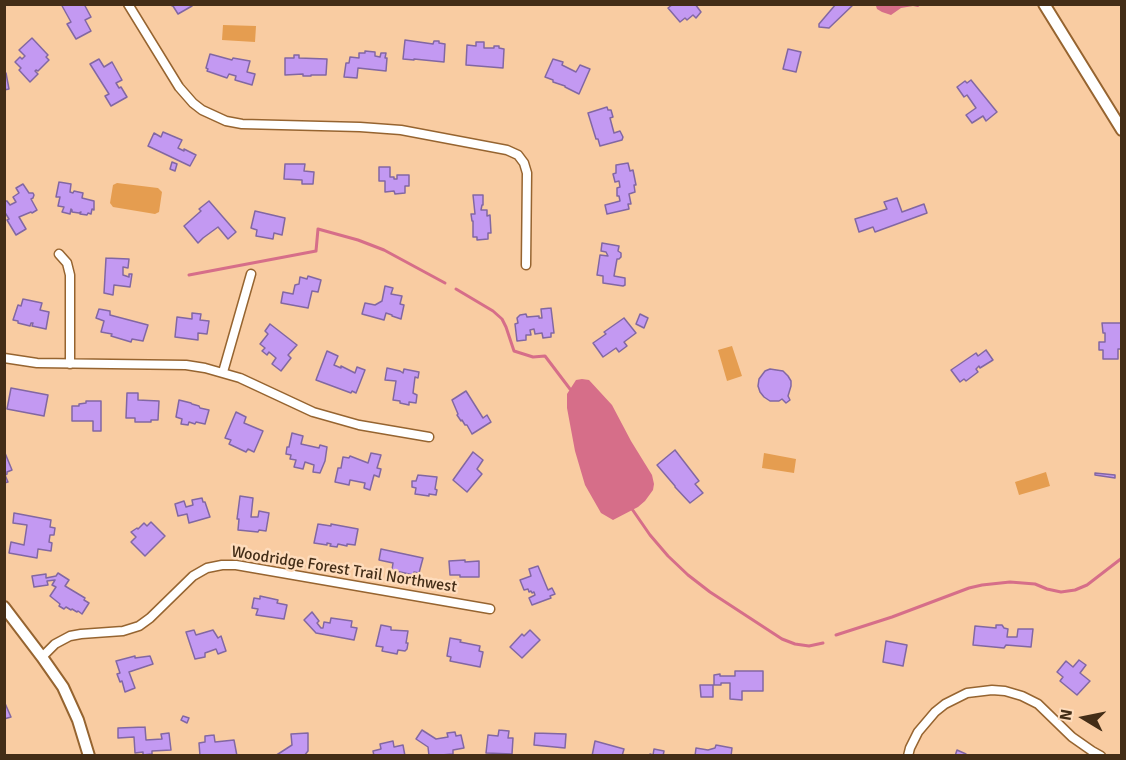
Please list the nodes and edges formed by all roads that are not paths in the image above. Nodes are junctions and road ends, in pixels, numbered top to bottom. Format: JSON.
{"nodes":[{"id":1,"x":128,"y":4,"type":"edge"},
{"id":2,"x":1044,"y":4,"type":"edge"},
{"id":3,"x":1122,"y":130,"type":"edge"},
{"id":4,"x":59,"y":254,"type":"dead end"},
{"id":5,"x":526,"y":265,"type":"dead end"},
{"id":6,"x":251,"y":274,"type":"dead end"},
{"id":7,"x":4,"y":358,"type":"edge"},
{"id":8,"x":70,"y":364,"type":"junction"},
{"id":9,"x":223,"y":372,"type":"junction"},
{"id":10,"x":429,"y":437,"type":"dead end"},
{"id":11,"x":4,"y":607,"type":"edge"},
{"id":12,"x":490,"y":609,"type":"dead end"},
{"id":13,"x":42,"y":657,"type":"junction"},
{"id":14,"x":89,"y":756,"type":"edge"},
{"id":15,"x":908,"y":756,"type":"edge"},
{"id":16,"x":1101,"y":756,"type":"edge"}],
"edges":[{"from":1,"to":5,"type":"street"},
{"from":2,"to":3,"type":"street"},
{"from":4,"to":8,"type":"street"},
{"from":6,"to":9,"type":"street"},
{"from":7,"to":8,"type":"street"},
{"from":8,"to":9,"type":"street"},
{"from":9,"to":10,"type":"street"},
{"from":11,"to":13,"type":"street"},
{"from":12,"to":13,"type":"street","name":"Woodridge Forest Trail Northwest"},
{"from":13,"to":14,"type":"street"},
{"from":15,"to":16,"type":"street"}]}
